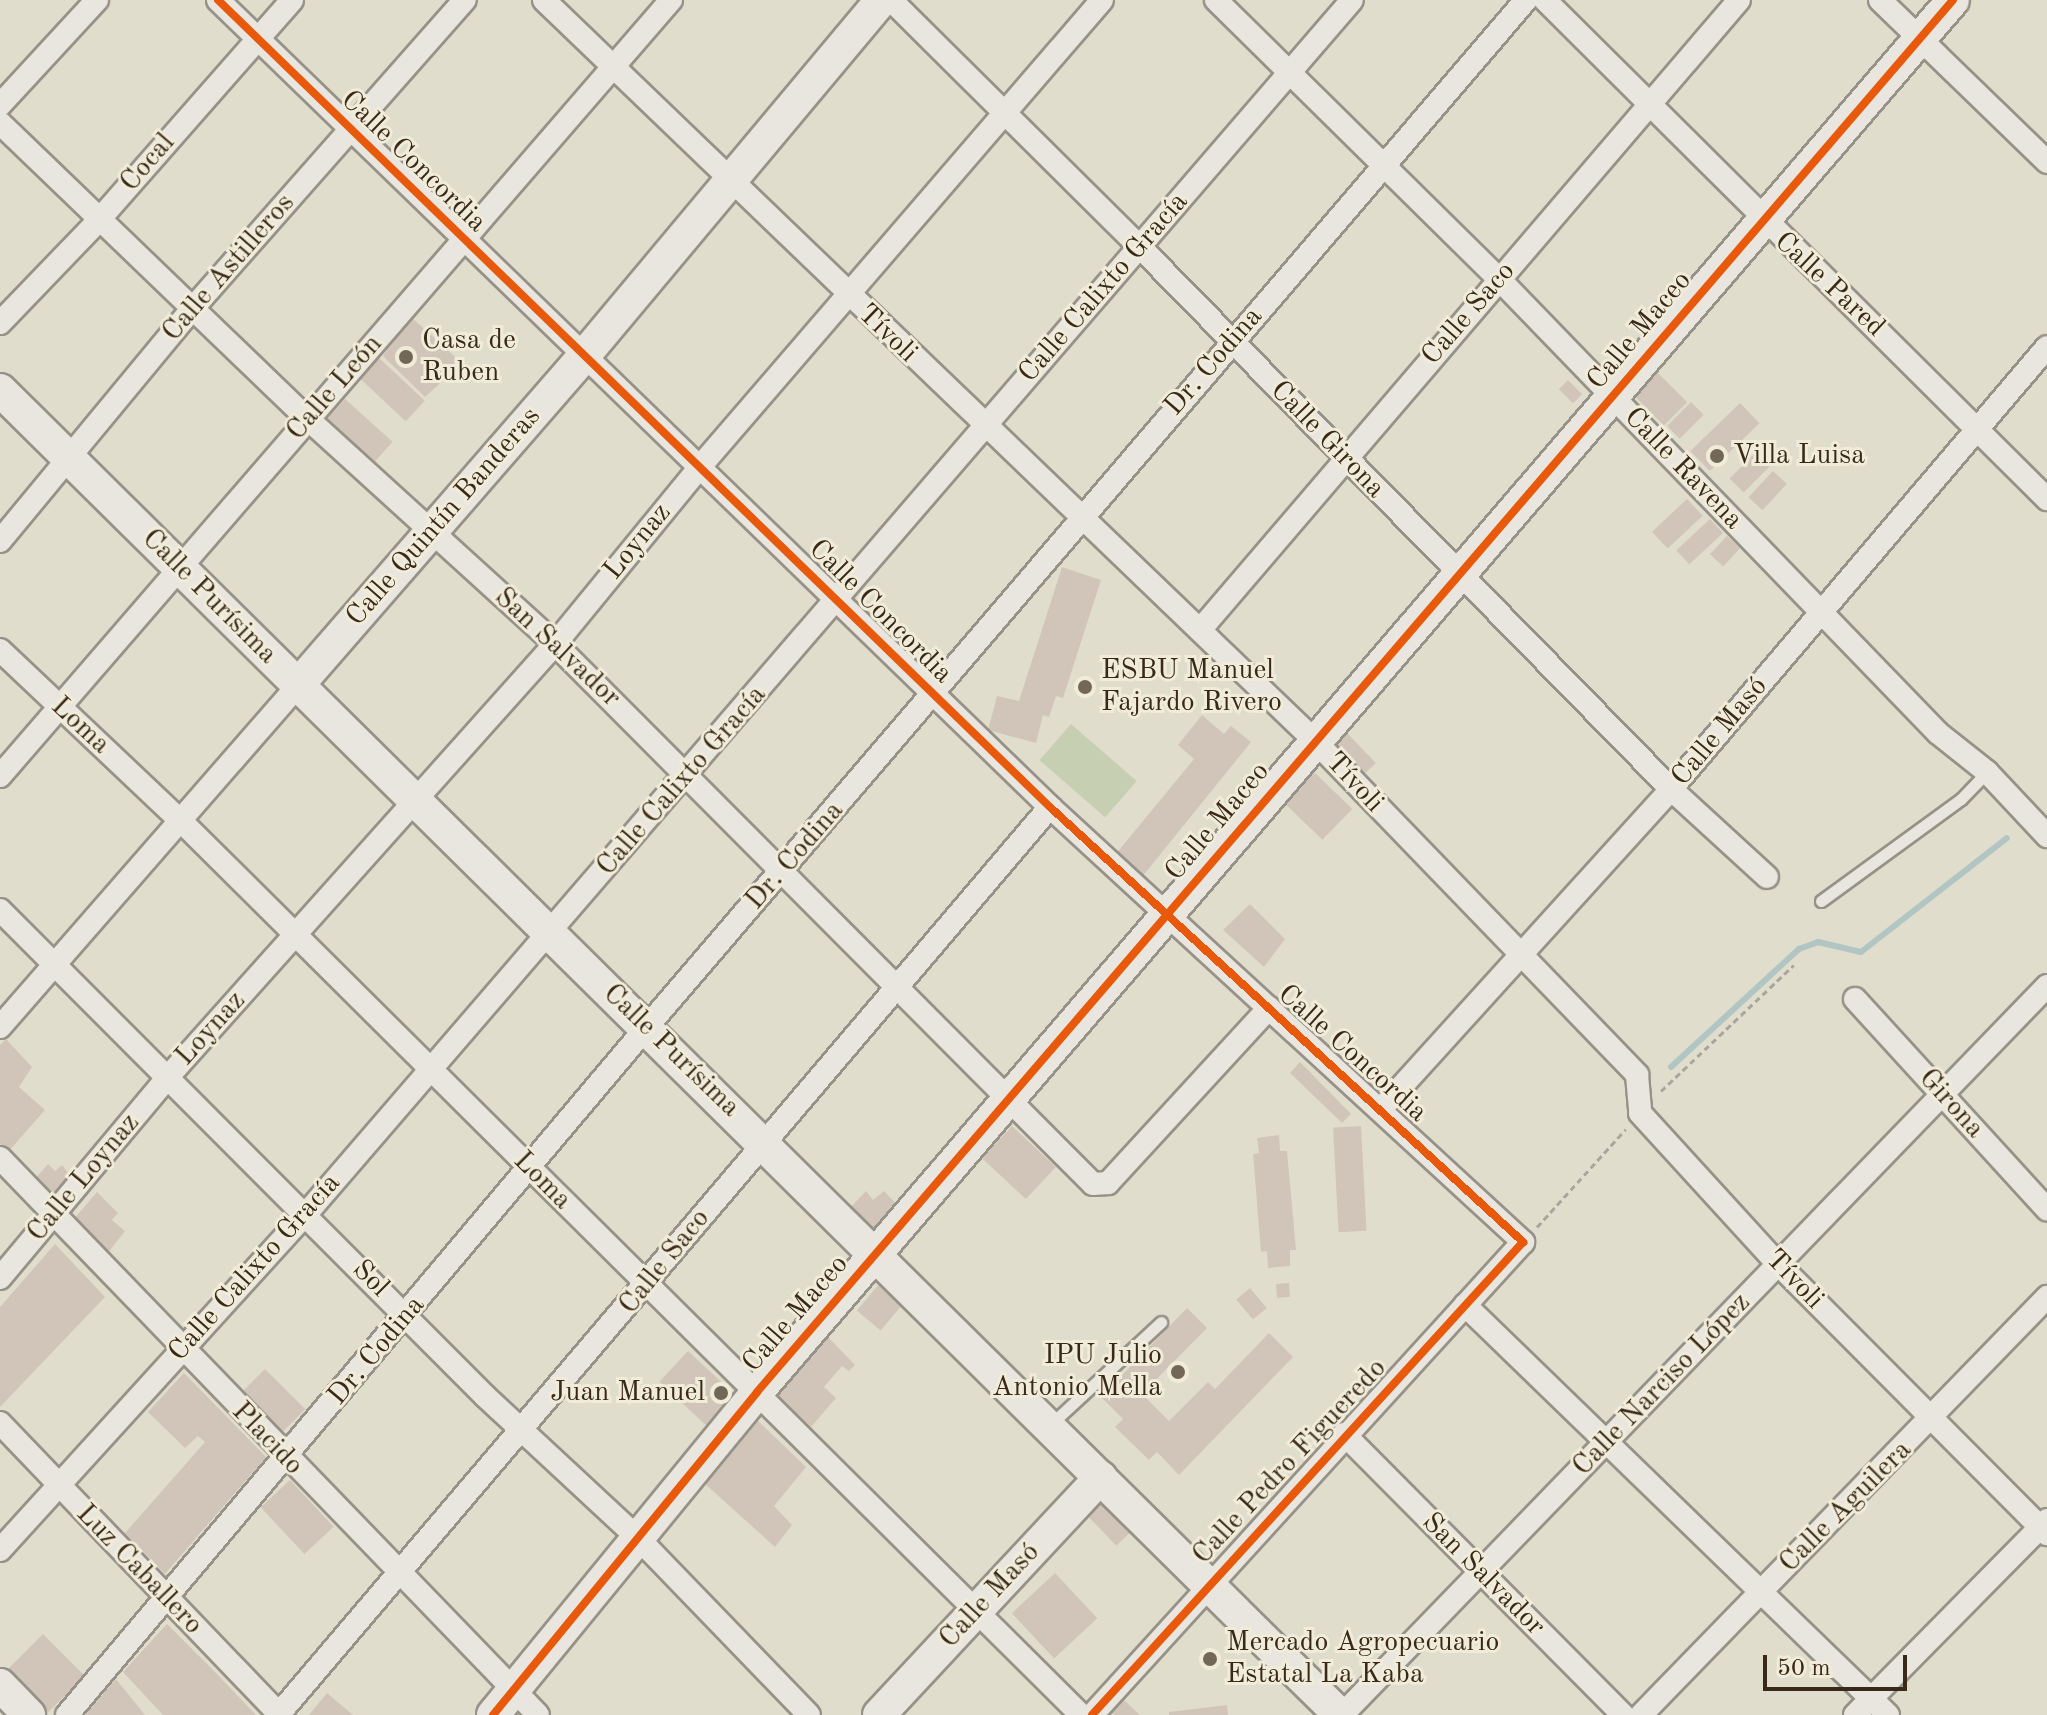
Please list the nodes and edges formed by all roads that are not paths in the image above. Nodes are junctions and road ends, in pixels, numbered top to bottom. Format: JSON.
{"nodes":[{"id":1,"x":97,"y":0,"type":"edge"},
{"id":2,"x":218,"y":0,"type":"edge"},
{"id":3,"x":292,"y":0,"type":"edge"},
{"id":4,"x":465,"y":0,"type":"edge"},
{"id":5,"x":544,"y":0,"type":"edge"},
{"id":6,"x":671,"y":0,"type":"edge"},
{"id":7,"x":882,"y":0,"type":"edge"},
{"id":8,"x":891,"y":0,"type":"edge"},
{"id":9,"x":1102,"y":0,"type":"edge"},
{"id":10,"x":1216,"y":0,"type":"edge"},
{"id":11,"x":1352,"y":0,"type":"edge"},
{"id":12,"x":1526,"y":0,"type":"edge"},
{"id":13,"x":1545,"y":0,"type":"edge"},
{"id":14,"x":1739,"y":0,"type":"edge"},
{"id":15,"x":1880,"y":0,"type":"edge"},
{"id":16,"x":1953,"y":0,"type":"edge"},
{"id":17,"x":257,"y":38,"type":"junction"},
{"id":18,"x":1919,"y":38,"type":"junction"},
{"id":19,"x":616,"y":67,"type":"junction"},
{"id":20,"x":1289,"y":75,"type":"junction"},
{"id":21,"x":0,"y":105,"type":"edge"},
{"id":22,"x":1645,"y":105,"type":"junction"},
{"id":23,"x":1006,"y":114,"type":"junction"},
{"id":24,"x":0,"y":123,"type":"edge"},
{"id":25,"x":349,"y":132,"type":"junction"},
{"id":26,"x":2047,"y":162,"type":"edge"},
{"id":27,"x":1384,"y":165,"type":"junction"},
{"id":28,"x":734,"y":180,"type":"junction"},
{"id":29,"x":1761,"y":220,"type":"junction"},
{"id":30,"x":98,"y":221,"type":"junction"},
{"id":31,"x":462,"y":240,"type":"junction"},
{"id":32,"x":1139,"y":246,"type":"junction"},
{"id":33,"x":1500,"y":280,"type":"junction"},
{"id":34,"x":849,"y":297,"type":"junction"},
{"id":35,"x":193,"y":308,"type":"junction"},
{"id":36,"x":0,"y":323,"type":"edge"},
{"id":37,"x":1232,"y":341,"type":"junction"},
{"id":38,"x":2047,"y":347,"type":"edge"},
{"id":39,"x":583,"y":357,"type":"junction"},
{"id":40,"x":0,"y":390,"type":"edge"},
{"id":41,"x":1613,"y":398,"type":"junction"},
{"id":42,"x":308,"y":419,"type":"junction"},
{"id":43,"x":1978,"y":426,"type":"junction"},
{"id":44,"x":985,"y":427,"type":"junction"},
{"id":45,"x":68,"y":457,"type":"junction"},
{"id":46,"x":1343,"y":459,"type":"junction"},
{"id":47,"x":698,"y":469,"type":"junction"},
{"id":48,"x":2047,"y":499,"type":"edge"},
{"id":49,"x":1082,"y":517,"type":"junction"},
{"id":50,"x":431,"y":531,"type":"junction"},
{"id":51,"x":0,"y":541,"type":"edge"},
{"id":52,"x":181,"y":568,"type":"junction"},
{"id":53,"x":1461,"y":571,"type":"junction"},
{"id":54,"x":838,"y":598,"type":"junction"},
{"id":55,"x":1822,"y":611,"type":"junction"},
{"id":56,"x":1200,"y":630,"type":"junction"},
{"id":57,"x":555,"y":644,"type":"junction"},
{"id":58,"x":0,"y":650,"type":"edge"},
{"id":59,"x":298,"y":685,"type":"junction"},
{"id":60,"x":932,"y":695,"type":"junction"},
{"id":61,"x":60,"y":707,"type":"junction"},
{"id":62,"x":1315,"y":741,"type":"junction"},
{"id":63,"x":1987,"y":772,"type":"junction"},
{"id":64,"x":688,"y":774,"type":"junction"},
{"id":65,"x":0,"y":776,"type":"edge"},
{"id":66,"x":1671,"y":789,"type":"junction"},
{"id":67,"x":416,"y":798,"type":"junction"},
{"id":68,"x":1050,"y":807,"type":"junction"},
{"id":69,"x":180,"y":820,"type":"junction"},
{"id":70,"x":2045,"y":830,"type":"edge"},
{"id":71,"x":783,"y":871,"type":"junction"},
{"id":72,"x":1767,"y":877,"type":"dead end"},
{"id":73,"x":1821,"y":901,"type":"dead end"},
{"id":74,"x":0,"y":910,"type":"edge"},
{"id":75,"x":1167,"y":916,"type":"junction"},
{"id":76,"x":551,"y":932,"type":"junction"},
{"id":77,"x":295,"y":936,"type":"junction"},
{"id":78,"x":1516,"y":955,"type":"junction"},
{"id":79,"x":53,"y":965,"type":"junction"},
{"id":80,"x":897,"y":983,"type":"junction"},
{"id":81,"x":2047,"y":986,"type":"edge"},
{"id":82,"x":1855,"y":999,"type":"dead end"},
{"id":83,"x":1269,"y":1008,"type":"junction"},
{"id":84,"x":0,"y":1027,"type":"edge"},
{"id":85,"x":646,"y":1028,"type":"junction"},
{"id":86,"x":429,"y":1071,"type":"junction"},
{"id":87,"x":167,"y":1078,"type":"junction"},
{"id":88,"x":1942,"y":1093,"type":"junction"},
{"id":89,"x":1012,"y":1101,"type":"junction"},
{"id":90,"x":1382,"y":1108,"type":"junction"},
{"id":91,"x":763,"y":1141,"type":"junction"},
{"id":92,"x":0,"y":1158,"type":"edge"},
{"id":93,"x":530,"y":1169,"type":"junction"},
{"id":94,"x":2047,"y":1209,"type":"edge"},
{"id":95,"x":54,"y":1213,"type":"junction"},
{"id":96,"x":306,"y":1214,"type":"junction"},
{"id":97,"x":1523,"y":1242,"type":"joint"},
{"id":98,"x":877,"y":1253,"type":"junction"},
{"id":99,"x":1779,"y":1265,"type":"junction"},
{"id":100,"x":0,"y":1278,"type":"edge"},
{"id":101,"x":648,"y":1285,"type":"junction"},
{"id":102,"x":2047,"y":1297,"type":"edge"},
{"id":103,"x":1465,"y":1305,"type":"junction"},
{"id":104,"x":407,"y":1317,"type":"junction"},
{"id":105,"x":1161,"y":1322,"type":"dead end"},
{"id":106,"x":182,"y":1349,"type":"junction"},
{"id":107,"x":757,"y":1392,"type":"junction"},
{"id":108,"x":1932,"y":1421,"type":"junction"},
{"id":109,"x":0,"y":1423,"type":"edge"},
{"id":110,"x":1051,"y":1425,"type":"junction"},
{"id":111,"x":522,"y":1430,"type":"junction"},
{"id":112,"x":1344,"y":1434,"type":"junction"},
{"id":113,"x":1607,"y":1441,"type":"junction"},
{"id":114,"x":286,"y":1459,"type":"junction"},
{"id":115,"x":1101,"y":1477,"type":"junction"},
{"id":116,"x":59,"y":1487,"type":"junction"},
{"id":117,"x":2045,"y":1527,"type":"edge"},
{"id":118,"x":638,"y":1538,"type":"junction"},
{"id":119,"x":0,"y":1550,"type":"edge"},
{"id":120,"x":397,"y":1571,"type":"junction"},
{"id":121,"x":1480,"y":1573,"type":"junction"},
{"id":122,"x":1210,"y":1581,"type":"junction"},
{"id":123,"x":1761,"y":1592,"type":"junction"},
{"id":124,"x":169,"y":1600,"type":"junction"},
{"id":125,"x":977,"y":1611,"type":"junction"},
{"id":126,"x":0,"y":1685,"type":"edge"},
{"id":127,"x":514,"y":1689,"type":"junction"},
{"id":128,"x":1863,"y":1707,"type":"edge"},
{"id":129,"x":29,"y":1715,"type":"edge"},
{"id":130,"x":67,"y":1715,"type":"edge"},
{"id":131,"x":279,"y":1715,"type":"edge"},
{"id":132,"x":493,"y":1715,"type":"edge"},
{"id":133,"x":538,"y":1715,"type":"edge"},
{"id":134,"x":809,"y":1715,"type":"edge"},
{"id":135,"x":879,"y":1715,"type":"edge"},
{"id":136,"x":1081,"y":1715,"type":"edge"},
{"id":137,"x":1092,"y":1715,"type":"edge"},
{"id":138,"x":1341,"y":1715,"type":"edge"},
{"id":139,"x":1623,"y":1715,"type":"edge"},
{"id":140,"x":1641,"y":1715,"type":"edge"},
{"id":141,"x":1888,"y":1715,"type":"edge"}],
"edges":[{"from":1,"to":21,"type":"street"},
{"from":2,"to":17,"type":"street","name":"Calle Concordia"},
{"from":3,"to":17,"type":"street","name":"Cocal"},
{"from":4,"to":25,"type":"street","name":"Calle Astilleros"},
{"from":5,"to":19,"type":"street","name":"Tívoli"},
{"from":6,"to":19,"type":"street","name":"Calle León"},
{"from":7,"to":28,"type":"street","name":"Calle Quintín Banderas"},
{"from":8,"to":23,"type":"street","name":"Calle Girona"},
{"from":9,"to":23,"type":"street","name":"Loynaz"},
{"from":10,"to":20,"type":"street","name":"Calle Ravena"},
{"from":11,"to":20,"type":"street","name":"Calle Calixto Gracía"},
{"from":12,"to":27,"type":"street","name":"Dr. Codina"},
{"from":13,"to":22,"type":"street","name":"Calle Pared"},
{"from":14,"to":22,"type":"street","name":"Calle Saco"},
{"from":15,"to":18,"type":"street"},
{"from":16,"to":18,"type":"street","name":"Calle Maceo"},
{"from":17,"to":25,"type":"street","name":"Calle Concordia"},
{"from":17,"to":30,"type":"street","name":"Cocal"},
{"from":18,"to":26,"type":"street"},
{"from":18,"to":29,"type":"street","name":"Calle Maceo"},
{"from":19,"to":28,"type":"street","name":"Tívoli"},
{"from":19,"to":31,"type":"street","name":"Calle León"},
{"from":20,"to":27,"type":"street","name":"Calle Ravena"},
{"from":20,"to":32,"type":"street","name":"Calle Calixto Gracía"},
{"from":22,"to":29,"type":"street","name":"Calle Pared"},
{"from":22,"to":33,"type":"street","name":"Calle Saco"},
{"from":23,"to":32,"type":"street","name":"Calle Girona"},
{"from":23,"to":34,"type":"street","name":"Loynaz"},
{"from":24,"to":30,"type":"street","name":"San Salvador"},
{"from":25,"to":31,"type":"street","name":"Calle Concordia"},
{"from":25,"to":35,"type":"street","name":"Calle Astilleros"},
{"from":27,"to":33,"type":"street","name":"Calle Ravena"},
{"from":27,"to":37,"type":"street","name":"Dr. Codina"},
{"from":28,"to":34,"type":"street","name":"Tívoli"},
{"from":28,"to":39,"type":"street","name":"Calle Quintín Banderas"},
{"from":29,"to":41,"type":"street","name":"Calle Maceo"},
{"from":29,"to":43,"type":"street","name":"Calle Pared"},
{"from":30,"to":35,"type":"street","name":"San Salvador"},
{"from":30,"to":36,"type":"street","name":"Cocal"},
{"from":31,"to":39,"type":"street","name":"Calle Concordia"},
{"from":31,"to":42,"type":"street","name":"Calle León"},
{"from":32,"to":37,"type":"street","name":"Calle Girona"},
{"from":32,"to":44,"type":"street","name":"Calle Calixto Gracía"},
{"from":33,"to":41,"type":"street","name":"Calle Ravena"},
{"from":33,"to":46,"type":"street","name":"Calle Saco"},
{"from":34,"to":44,"type":"street","name":"Tívoli"},
{"from":34,"to":47,"type":"street","name":"Loynaz"},
{"from":35,"to":42,"type":"street","name":"San Salvador"},
{"from":35,"to":45,"type":"street","name":"Calle Astilleros"},
{"from":37,"to":46,"type":"street","name":"Calle Girona"},
{"from":37,"to":49,"type":"street","name":"Dr. Codina"},
{"from":38,"to":43,"type":"street","name":"Calle Masó"},
{"from":39,"to":47,"type":"street","name":"Calle Concordia"},
{"from":39,"to":50,"type":"street","name":"Calle Quintín Banderas"},
{"from":40,"to":45,"type":"street","name":"Calle Purísima"},
{"from":41,"to":53,"type":"street","name":"Calle Maceo"},
{"from":41,"to":55,"type":"street","name":"Calle Ravena"},
{"from":42,"to":50,"type":"street","name":"San Salvador"},
{"from":42,"to":52,"type":"street","name":"Calle León"},
{"from":43,"to":48,"type":"street","name":"Calle Pared"},
{"from":43,"to":55,"type":"street","name":"Calle Masó"},
{"from":44,"to":49,"type":"street","name":"Tívoli"},
{"from":44,"to":54,"type":"street","name":"Calle Calixto Gracía"},
{"from":45,"to":51,"type":"street","name":"Calle Astilleros"},
{"from":45,"to":52,"type":"street","name":"Calle Purísima"},
{"from":46,"to":53,"type":"street","name":"Calle Girona"},
{"from":46,"to":56,"type":"street","name":"Calle Saco"},
{"from":47,"to":54,"type":"street","name":"Calle Concordia"},
{"from":47,"to":57,"type":"street","name":"Loynaz"},
{"from":49,"to":56,"type":"street","name":"Tívoli"},
{"from":49,"to":60,"type":"street","name":"Dr. Codina"},
{"from":50,"to":57,"type":"street","name":"San Salvador"},
{"from":50,"to":59,"type":"street","name":"Calle Quintín Banderas"},
{"from":52,"to":59,"type":"street","name":"Calle Purísima"},
{"from":52,"to":61,"type":"street","name":"Calle León"},
{"from":53,"to":62,"type":"street","name":"Calle Maceo"},
{"from":53,"to":66,"type":"street","name":"Calle Girona"},
{"from":54,"to":60,"type":"street","name":"Calle Concordia"},
{"from":54,"to":64,"type":"street","name":"Calle Calixto Gracía"},
{"from":55,"to":63,"type":"street","name":"Calle Ravena"},
{"from":55,"to":66,"type":"street","name":"Calle Masó"},
{"from":56,"to":62,"type":"street","name":"Tívoli"},
{"from":57,"to":64,"type":"street","name":"San Salvador"},
{"from":57,"to":67,"type":"street","name":"Loynaz"},
{"from":58,"to":61,"type":"street","name":"Loma"},
{"from":59,"to":67,"type":"street","name":"Calle Purísima"},
{"from":59,"to":69,"type":"street","name":"Calle Quintín Banderas"},
{"from":60,"to":68,"type":"street","name":"Calle Concordia"},
{"from":60,"to":71,"type":"street","name":"Dr. Codina"},
{"from":61,"to":65,"type":"street","name":"Calle León"},
{"from":61,"to":69,"type":"street","name":"Loma"},
{"from":62,"to":75,"type":"street","name":"Calle Maceo"},
{"from":62,"to":78,"type":"street","name":"Tívoli"},
{"from":63,"to":70,"type":"street","name":"Calle Ravena"},
{"from":63,"to":73,"type":"lane"},
{"from":64,"to":71,"type":"street","name":"San Salvador"},
{"from":64,"to":76,"type":"street","name":"Calle Calixto Gracía"},
{"from":66,"to":72,"type":"street","name":"Calle Girona"},
{"from":66,"to":78,"type":"street","name":"Calle Masó"},
{"from":67,"to":76,"type":"street","name":"Calle Purísima"},
{"from":67,"to":77,"type":"street","name":"Loynaz"},
{"from":68,"to":75,"type":"street","name":"Calle Concordia"},
{"from":68,"to":80,"type":"street","name":"Calle Saco"},
{"from":69,"to":77,"type":"street","name":"Loma"},
{"from":69,"to":79,"type":"street","name":"Calle Quintín Banderas"},
{"from":71,"to":80,"type":"street","name":"San Salvador"},
{"from":71,"to":85,"type":"street","name":"Dr. Codina"},
{"from":74,"to":79,"type":"street","name":"Sol"},
{"from":75,"to":83,"type":"street","name":"Calle Concordia"},
{"from":75,"to":89,"type":"street","name":"Calle Maceo"},
{"from":76,"to":85,"type":"street","name":"Calle Purísima"},
{"from":76,"to":86,"type":"street","name":"Calle Calixto Gracía"},
{"from":77,"to":86,"type":"street","name":"Loma"},
{"from":77,"to":87,"type":"street","name":"Loynaz"},
{"from":78,"to":90,"type":"street","name":"Calle Masó"},
{"from":78,"to":99,"type":"street","name":"Tívoli"},
{"from":79,"to":84,"type":"street","name":"Calle Quintín Banderas"},
{"from":79,"to":87,"type":"street","name":"Sol"},
{"from":80,"to":89,"type":"street","name":"San Salvador"},
{"from":80,"to":91,"type":"street","name":"Calle Saco"},
{"from":81,"to":88,"type":"street","name":"Calle Narciso López"},
{"from":82,"to":88,"type":"street","name":"Girona"},
{"from":83,"to":89,"type":"street","name":"San Salvador"},
{"from":83,"to":90,"type":"street","name":"Calle Concordia"},
{"from":85,"to":91,"type":"street","name":"Calle Purísima"},
{"from":85,"to":93,"type":"street","name":"Dr. Codina"},
{"from":86,"to":93,"type":"street","name":"Loma"},
{"from":86,"to":96,"type":"street","name":"Calle Calixto Gracía"},
{"from":87,"to":95,"type":"street","name":"Calle Loynaz"},
{"from":87,"to":96,"type":"street","name":"Sol"},
{"from":88,"to":94,"type":"street","name":"Girona"},
{"from":88,"to":99,"type":"street","name":"Calle Narciso López"},
{"from":89,"to":98,"type":"street","name":"Calle Maceo"},
{"from":90,"to":97,"type":"street","name":"Calle Concordia"},
{"from":91,"to":98,"type":"street","name":"Calle Purísima"},
{"from":91,"to":101,"type":"street","name":"Calle Saco"},
{"from":92,"to":95,"type":"street","name":"Placido"},
{"from":93,"to":101,"type":"street","name":"Loma"},
{"from":93,"to":104,"type":"street","name":"Dr. Codina"},
{"from":95,"to":100,"type":"street","name":"Calle Loynaz"},
{"from":95,"to":106,"type":"street","name":"Placido"},
{"from":96,"to":104,"type":"street","name":"Sol"},
{"from":96,"to":106,"type":"street","name":"Calle Calixto Gracía"},
{"from":97,"to":103,"type":"street","name":"Calle Pedro Figueredo"},
{"from":98,"to":107,"type":"street","name":"Calle Maceo"},
{"from":98,"to":110,"type":"street","name":"Calle Purísima"},
{"from":99,"to":108,"type":"street","name":"Tívoli"},
{"from":99,"to":113,"type":"street","name":"Calle Narciso López"},
{"from":101,"to":107,"type":"street","name":"Loma"},
{"from":101,"to":111,"type":"street","name":"Calle Saco"},
{"from":102,"to":108,"type":"street","name":"Calle Aguilera"},
{"from":103,"to":112,"type":"street","name":"Calle Pedro Figueredo"},
{"from":103,"to":113,"type":"street"},
{"from":104,"to":111,"type":"street","name":"Sol"},
{"from":104,"to":114,"type":"street","name":"Dr. Codina"},
{"from":105,"to":110,"type":"lane"},
{"from":106,"to":114,"type":"street","name":"Placido"},
{"from":106,"to":116,"type":"street","name":"Calle Calixto Gracía"},
{"from":107,"to":118,"type":"street","name":"Calle Maceo"},
{"from":107,"to":125,"type":"street","name":"Loma"},
{"from":108,"to":117,"type":"street","name":"Tívoli"},
{"from":108,"to":123,"type":"street","name":"Calle Aguilera"},
{"from":109,"to":116,"type":"street","name":"Luz Caballero"},
{"from":110,"to":115,"type":"street","name":"Calle Purísima"},
{"from":111,"to":118,"type":"street","name":"Sol"},
{"from":111,"to":120,"type":"street","name":"Calle Saco"},
{"from":112,"to":121,"type":"street","name":"San Salvador"},
{"from":112,"to":122,"type":"street","name":"Calle Pedro Figueredo"},
{"from":113,"to":121,"type":"street","name":"Calle Narciso López"},
{"from":113,"to":123,"type":"street"},
{"from":114,"to":120,"type":"street","name":"Placido"},
{"from":114,"to":124,"type":"street","name":"Dr. Codina"},
{"from":115,"to":122,"type":"street","name":"Calle Purísima"},
{"from":115,"to":125,"type":"street","name":"Calle Masó"},
{"from":116,"to":119,"type":"street","name":"Calle Calixto Gracía"},
{"from":116,"to":124,"type":"street","name":"Luz Caballero"},
{"from":117,"to":128,"type":"street"},
{"from":118,"to":127,"type":"street","name":"Calle Maceo"},
{"from":118,"to":134,"type":"street","name":"Sol"},
{"from":120,"to":127,"type":"street","name":"Placido"},
{"from":120,"to":131,"type":"street","name":"Calle Saco"},
{"from":121,"to":138,"type":"street","name":"Calle Narciso López"},
{"from":121,"to":139,"type":"street","name":"San Salvador"},
{"from":122,"to":137,"type":"street","name":"Calle Pedro Figueredo"},
{"from":122,"to":138,"type":"street","name":"Calle Purísima"},
{"from":123,"to":128,"type":"street"},
{"from":123,"to":140,"type":"street","name":"Calle Aguilera"},
{"from":124,"to":130,"type":"street","name":"Dr. Codina"},
{"from":124,"to":131,"type":"street","name":"Luz Caballero"},
{"from":125,"to":135,"type":"street","name":"Calle Masó"},
{"from":125,"to":136,"type":"street","name":"Loma"},
{"from":126,"to":129,"type":"street"},
{"from":127,"to":132,"type":"street","name":"Calle Maceo"},
{"from":127,"to":133,"type":"street","name":"Placido"},
{"from":128,"to":141,"type":"street"}]}
